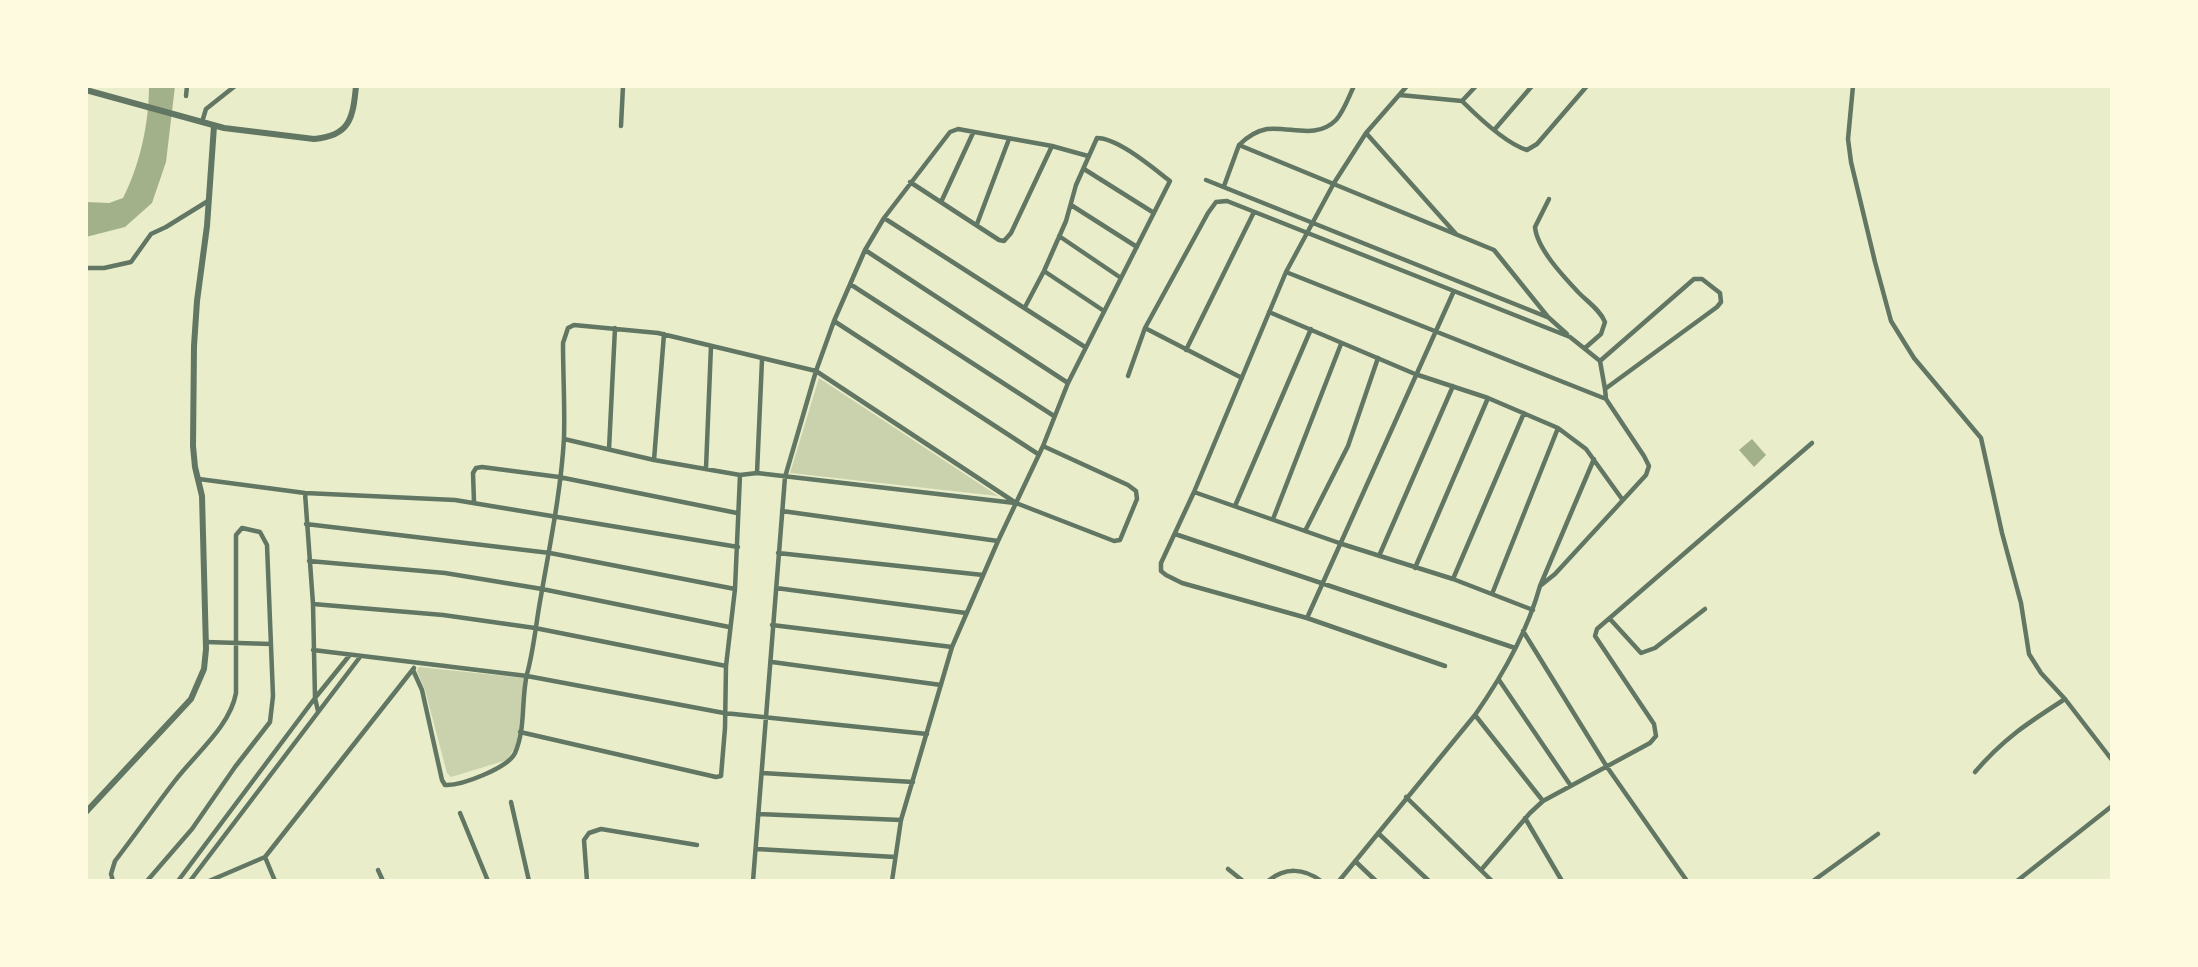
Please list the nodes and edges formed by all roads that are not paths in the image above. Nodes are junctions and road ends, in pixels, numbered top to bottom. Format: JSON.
{"nodes":[{"id":1,"x":187,"y":86,"type":"edge"},
{"id":2,"x":235,"y":86,"type":"edge"},
{"id":3,"x":356,"y":86,"type":"edge"},
{"id":4,"x":623,"y":86,"type":"edge"},
{"id":5,"x":1354,"y":86,"type":"edge"},
{"id":6,"x":1406,"y":86,"type":"edge"},
{"id":7,"x":1476,"y":86,"type":"edge"},
{"id":8,"x":1532,"y":86,"type":"edge"},
{"id":9,"x":1587,"y":86,"type":"edge"},
{"id":10,"x":1853,"y":86,"type":"edge"},
{"id":11,"x":86,"y":90,"type":"edge"},
{"id":12,"x":1399,"y":95,"type":"junction"},
{"id":13,"x":186,"y":96,"type":"dead end"},
{"id":14,"x":1462,"y":101,"type":"junction"},
{"id":15,"x":201,"y":123,"type":"junction"},
{"id":16,"x":214,"y":126,"type":"junction"},
{"id":17,"x":621,"y":126,"type":"dead end"},
{"id":18,"x":1495,"y":129,"type":"junction"},
{"id":19,"x":974,"y":133,"type":"junction"},
{"id":20,"x":1366,"y":133,"type":"junction"},
{"id":21,"x":1009,"y":139,"type":"junction"},
{"id":22,"x":1239,"y":145,"type":"junction"},
{"id":23,"x":1052,"y":146,"type":"junction"},
{"id":24,"x":1088,"y":156,"type":"junction"},
{"id":25,"x":1084,"y":169,"type":"junction"},
{"id":26,"x":1206,"y":180,"type":"dead end"},
{"id":27,"x":910,"y":182,"type":"junction"},
{"id":28,"x":1334,"y":183,"type":"junction"},
{"id":29,"x":1224,"y":186,"type":"junction"},
{"id":30,"x":1549,"y":199,"type":"dead end"},
{"id":31,"x":209,"y":200,"type":"junction"},
{"id":32,"x":942,"y":201,"type":"junction"},
{"id":33,"x":1071,"y":205,"type":"junction"},
{"id":34,"x":1254,"y":212,"type":"junction"},
{"id":35,"x":1154,"y":213,"type":"junction"},
{"id":36,"x":884,"y":218,"type":"junction"},
{"id":37,"x":1312,"y":222,"type":"junction"},
{"id":38,"x":977,"y":224,"type":"junction"},
{"id":39,"x":1307,"y":232,"type":"junction"},
{"id":40,"x":1457,"y":235,"type":"junction"},
{"id":41,"x":1059,"y":236,"type":"junction"},
{"id":42,"x":1137,"y":247,"type":"junction"},
{"id":43,"x":865,"y":250,"type":"junction"},
{"id":44,"x":86,"y":268,"type":"edge"},
{"id":45,"x":1044,"y":271,"type":"junction"},
{"id":46,"x":1286,"y":272,"type":"junction"},
{"id":47,"x":1121,"y":278,"type":"junction"},
{"id":48,"x":850,"y":284,"type":"junction"},
{"id":49,"x":1454,"y":293,"type":"junction"},
{"id":50,"x":1025,"y":307,"type":"junction"},
{"id":51,"x":1104,"y":311,"type":"junction"},
{"id":52,"x":1269,"y":312,"type":"junction"},
{"id":53,"x":1548,"y":317,"type":"junction"},
{"id":54,"x":834,"y":321,"type":"junction"},
{"id":55,"x":615,"y":327,"type":"junction"},
{"id":56,"x":1145,"y":328,"type":"junction"},
{"id":57,"x":1311,"y":329,"type":"junction"},
{"id":58,"x":1437,"y":333,"type":"junction"},
{"id":59,"x":664,"y":334,"type":"junction"},
{"id":60,"x":1570,"y":337,"type":"junction"},
{"id":61,"x":1341,"y":344,"type":"junction"},
{"id":62,"x":711,"y":346,"type":"junction"},
{"id":63,"x":1085,"y":347,"type":"junction"},
{"id":64,"x":1585,"y":348,"type":"junction"},
{"id":65,"x":1186,"y":349,"type":"junction"},
{"id":66,"x":1378,"y":358,"type":"junction"},
{"id":67,"x":762,"y":360,"type":"junction"},
{"id":68,"x":1600,"y":361,"type":"junction"},
{"id":69,"x":816,"y":371,"type":"junction"},
{"id":70,"x":1415,"y":374,"type":"junction"},
{"id":71,"x":1128,"y":376,"type":"dead end"},
{"id":72,"x":1242,"y":378,"type":"junction"},
{"id":73,"x":1068,"y":383,"type":"junction"},
{"id":74,"x":1453,"y":386,"type":"junction"},
{"id":75,"x":1605,"y":389,"type":"junction"},
{"id":76,"x":1488,"y":398,"type":"junction"},
{"id":77,"x":1606,"y":399,"type":"junction"},
{"id":78,"x":1524,"y":413,"type":"junction"},
{"id":79,"x":1054,"y":416,"type":"junction"},
{"id":80,"x":1558,"y":428,"type":"junction"},
{"id":81,"x":564,"y":439,"type":"junction"},
{"id":82,"x":1812,"y":443,"type":"dead end"},
{"id":83,"x":1043,"y":446,"type":"junction"},
{"id":84,"x":609,"y":449,"type":"junction"},
{"id":85,"x":1038,"y":454,"type":"junction"},
{"id":86,"x":1594,"y":459,"type":"junction"},
{"id":87,"x":654,"y":460,"type":"junction"},
{"id":88,"x":706,"y":468,"type":"junction"},
{"id":89,"x":757,"y":473,"type":"junction"},
{"id":90,"x":740,"y":475,"type":"junction"},
{"id":91,"x":559,"y":477,"type":"junction"},
{"id":92,"x":785,"y":477,"type":"junction"},
{"id":93,"x":199,"y":479,"type":"junction"},
{"id":94,"x":1194,"y":492,"type":"junction"},
{"id":95,"x":305,"y":493,"type":"junction"},
{"id":96,"x":1622,"y":499,"type":"junction"},
{"id":97,"x":474,"y":502,"type":"junction"},
{"id":98,"x":1016,"y":503,"type":"junction"},
{"id":99,"x":1235,"y":506,"type":"junction"},
{"id":100,"x":782,"y":512,"type":"junction"},
{"id":101,"x":737,"y":513,"type":"junction"},
{"id":102,"x":555,"y":515,"type":"junction"},
{"id":103,"x":1273,"y":519,"type":"junction"},
{"id":104,"x":306,"y":524,"type":"junction"},
{"id":105,"x":1305,"y":531,"type":"junction"},
{"id":106,"x":1175,"y":534,"type":"junction"},
{"id":107,"x":998,"y":541,"type":"junction"},
{"id":108,"x":1342,"y":544,"type":"junction"},
{"id":109,"x":738,"y":547,"type":"junction"},
{"id":110,"x":550,"y":553,"type":"junction"},
{"id":111,"x":778,"y":553,"type":"junction"},
{"id":112,"x":1379,"y":556,"type":"junction"},
{"id":113,"x":309,"y":561,"type":"junction"},
{"id":114,"x":1415,"y":568,"type":"junction"},
{"id":115,"x":983,"y":575,"type":"junction"},
{"id":116,"x":1452,"y":579,"type":"junction"},
{"id":117,"x":1323,"y":584,"type":"junction"},
{"id":118,"x":1540,"y":586,"type":"junction"},
{"id":119,"x":776,"y":588,"type":"junction"},
{"id":120,"x":542,"y":589,"type":"junction"},
{"id":121,"x":735,"y":589,"type":"junction"},
{"id":122,"x":1492,"y":594,"type":"junction"},
{"id":123,"x":313,"y":604,"type":"junction"},
{"id":124,"x":1705,"y":609,"type":"dead end"},
{"id":125,"x":1533,"y":610,"type":"junction"},
{"id":126,"x":966,"y":612,"type":"junction"},
{"id":127,"x":1307,"y":618,"type":"junction"},
{"id":128,"x":1610,"y":619,"type":"junction"},
{"id":129,"x":772,"y":625,"type":"junction"},
{"id":130,"x":729,"y":627,"type":"junction"},
{"id":131,"x":535,"y":628,"type":"junction"},
{"id":132,"x":1523,"y":631,"type":"junction"},
{"id":133,"x":205,"y":642,"type":"junction"},
{"id":134,"x":236,"y":644,"type":"junction"},
{"id":135,"x":271,"y":645,"type":"junction"},
{"id":136,"x":952,"y":648,"type":"junction"},
{"id":137,"x":1516,"y":648,"type":"junction"},
{"id":138,"x":313,"y":650,"type":"junction"},
{"id":139,"x":350,"y":655,"type":"junction"},
{"id":140,"x":360,"y":657,"type":"junction"},
{"id":141,"x":772,"y":662,"type":"junction"},
{"id":142,"x":726,"y":666,"type":"junction"},
{"id":143,"x":1445,"y":666,"type":"dead end"},
{"id":144,"x":414,"y":667,"type":"junction"},
{"id":145,"x":527,"y":676,"type":"junction"},
{"id":146,"x":1499,"y":680,"type":"junction"},
{"id":147,"x":941,"y":685,"type":"junction"},
{"id":148,"x":315,"y":698,"type":"junction"},
{"id":149,"x":2065,"y":699,"type":"junction"},
{"id":150,"x":318,"y":712,"type":"junction"},
{"id":151,"x":724,"y":713,"type":"junction"},
{"id":152,"x":1475,"y":715,"type":"junction"},
{"id":153,"x":765,"y":717,"type":"junction"},
{"id":154,"x":520,"y":733,"type":"junction"},
{"id":155,"x":927,"y":734,"type":"junction"},
{"id":156,"x":2112,"y":760,"type":"edge"},
{"id":157,"x":1607,"y":767,"type":"junction"},
{"id":158,"x":1975,"y":772,"type":"dead end"},
{"id":159,"x":762,"y":773,"type":"junction"},
{"id":160,"x":914,"y":782,"type":"junction"},
{"id":161,"x":1571,"y":786,"type":"junction"},
{"id":162,"x":1406,"y":797,"type":"junction"},
{"id":163,"x":1543,"y":801,"type":"junction"},
{"id":164,"x":511,"y":802,"type":"dead end"},
{"id":165,"x":2112,"y":806,"type":"edge"},
{"id":166,"x":86,"y":812,"type":"edge"},
{"id":167,"x":460,"y":813,"type":"dead end"},
{"id":168,"x":758,"y":814,"type":"junction"},
{"id":169,"x":1525,"y":818,"type":"junction"},
{"id":170,"x":901,"y":820,"type":"junction"},
{"id":171,"x":1378,"y":833,"type":"junction"},
{"id":172,"x":1878,"y":834,"type":"dead end"},
{"id":173,"x":697,"y":845,"type":"dead end"},
{"id":174,"x":757,"y":849,"type":"junction"},
{"id":175,"x":265,"y":857,"type":"junction"},
{"id":176,"x":895,"y":857,"type":"junction"},
{"id":177,"x":1355,"y":861,"type":"junction"},
{"id":178,"x":1228,"y":869,"type":"dead end"},
{"id":179,"x":378,"y":870,"type":"dead end"},
{"id":180,"x":1481,"y":870,"type":"junction"},
{"id":181,"x":113,"y":881,"type":"edge"},
{"id":182,"x":147,"y":881,"type":"edge"},
{"id":183,"x":177,"y":881,"type":"edge"},
{"id":184,"x":190,"y":881,"type":"edge"},
{"id":185,"x":209,"y":881,"type":"edge"},
{"id":186,"x":275,"y":881,"type":"edge"},
{"id":187,"x":383,"y":881,"type":"edge"},
{"id":188,"x":488,"y":881,"type":"edge"},
{"id":189,"x":529,"y":881,"type":"edge"},
{"id":190,"x":587,"y":881,"type":"edge"},
{"id":191,"x":753,"y":881,"type":"edge"},
{"id":192,"x":892,"y":881,"type":"edge"},
{"id":193,"x":1243,"y":881,"type":"edge"},
{"id":194,"x":1268,"y":881,"type":"edge"},
{"id":195,"x":1321,"y":881,"type":"edge"},
{"id":196,"x":1339,"y":881,"type":"edge"},
{"id":197,"x":1376,"y":881,"type":"edge"},
{"id":198,"x":1429,"y":881,"type":"edge"},
{"id":199,"x":1492,"y":881,"type":"edge"},
{"id":200,"x":1562,"y":881,"type":"edge"},
{"id":201,"x":1686,"y":881,"type":"edge"},
{"id":202,"x":1813,"y":881,"type":"edge"},
{"id":203,"x":2017,"y":881,"type":"edge"}],
"edges":[{"from":1,"to":13,"type":"street"},
{"from":2,"to":15,"type":"street"},
{"from":3,"to":16,"type":"street"},
{"from":4,"to":17,"type":"street"},
{"from":5,"to":22,"type":"street"},
{"from":6,"to":12,"type":"street"},
{"from":7,"to":14,"type":"street"},
{"from":8,"to":18,"type":"street"},
{"from":9,"to":18,"type":"street"},
{"from":10,"to":149,"type":"street"},
{"from":11,"to":15,"type":"street"},
{"from":12,"to":14,"type":"street"},
{"from":12,"to":20,"type":"street"},
{"from":14,"to":18,"type":"street"},
{"from":15,"to":16,"type":"street"},
{"from":16,"to":31,"type":"street"},
{"from":19,"to":21,"type":"street"},
{"from":19,"to":27,"type":"street"},
{"from":19,"to":32,"type":"street"},
{"from":20,"to":28,"type":"street"},
{"from":20,"to":40,"type":"street"},
{"from":21,"to":23,"type":"street"},
{"from":21,"to":38,"type":"street"},
{"from":22,"to":28,"type":"street"},
{"from":22,"to":29,"type":"street"},
{"from":23,"to":24,"type":"street"},
{"from":23,"to":38,"type":"street"},
{"from":24,"to":25,"type":"street"},
{"from":24,"to":35,"type":"street"},
{"from":25,"to":33,"type":"street"},
{"from":25,"to":35,"type":"street"},
{"from":26,"to":29,"type":"street"},
{"from":27,"to":32,"type":"street"},
{"from":27,"to":36,"type":"street"},
{"from":28,"to":37,"type":"street"},
{"from":28,"to":40,"type":"street"},
{"from":29,"to":37,"type":"street"},
{"from":30,"to":64,"type":"street"},
{"from":31,"to":44,"type":"street"},
{"from":31,"to":93,"type":"street"},
{"from":32,"to":38,"type":"street"},
{"from":33,"to":41,"type":"street"},
{"from":33,"to":42,"type":"street"},
{"from":34,"to":39,"type":"street"},
{"from":34,"to":56,"type":"street"},
{"from":34,"to":65,"type":"street"},
{"from":35,"to":42,"type":"street"},
{"from":36,"to":43,"type":"street"},
{"from":36,"to":50,"type":"street"},
{"from":37,"to":39,"type":"street"},
{"from":37,"to":53,"type":"street"},
{"from":39,"to":46,"type":"street"},
{"from":39,"to":49,"type":"street"},
{"from":40,"to":53,"type":"street"},
{"from":41,"to":45,"type":"street"},
{"from":41,"to":47,"type":"street"},
{"from":42,"to":47,"type":"street"},
{"from":43,"to":48,"type":"street"},
{"from":43,"to":73,"type":"street"},
{"from":45,"to":50,"type":"street"},
{"from":45,"to":51,"type":"street"},
{"from":46,"to":52,"type":"street"},
{"from":46,"to":58,"type":"street"},
{"from":47,"to":51,"type":"street"},
{"from":48,"to":54,"type":"street"},
{"from":48,"to":79,"type":"street"},
{"from":49,"to":58,"type":"street"},
{"from":49,"to":60,"type":"street"},
{"from":50,"to":63,"type":"street"},
{"from":51,"to":63,"type":"street"},
{"from":52,"to":57,"type":"street"},
{"from":52,"to":72,"type":"street"},
{"from":53,"to":60,"type":"street"},
{"from":54,"to":69,"type":"street"},
{"from":54,"to":85,"type":"street"},
{"from":55,"to":59,"type":"street"},
{"from":55,"to":81,"type":"street"},
{"from":55,"to":84,"type":"street"},
{"from":56,"to":65,"type":"street"},
{"from":56,"to":71,"type":"street"},
{"from":57,"to":61,"type":"street"},
{"from":57,"to":99,"type":"street"},
{"from":58,"to":70,"type":"street"},
{"from":58,"to":77,"type":"street"},
{"from":59,"to":62,"type":"street"},
{"from":59,"to":87,"type":"street"},
{"from":60,"to":64,"type":"street"},
{"from":61,"to":66,"type":"street"},
{"from":61,"to":103,"type":"street"},
{"from":62,"to":67,"type":"street"},
{"from":62,"to":88,"type":"street"},
{"from":63,"to":73,"type":"street"},
{"from":64,"to":68,"type":"street"},
{"from":65,"to":72,"type":"street"},
{"from":66,"to":70,"type":"street"},
{"from":66,"to":105,"type":"street"},
{"from":67,"to":69,"type":"street"},
{"from":67,"to":89,"type":"street"},
{"from":68,"to":75,"type":"street"},
{"from":68,"to":75,"type":"street"},
{"from":69,"to":92,"type":"street"},
{"from":69,"to":98,"type":"street"},
{"from":70,"to":74,"type":"street"},
{"from":70,"to":108,"type":"street"},
{"from":72,"to":94,"type":"street"},
{"from":73,"to":79,"type":"street"},
{"from":74,"to":76,"type":"street"},
{"from":74,"to":112,"type":"street"},
{"from":75,"to":77,"type":"street"},
{"from":76,"to":78,"type":"street"},
{"from":76,"to":114,"type":"street"},
{"from":77,"to":96,"type":"street"},
{"from":78,"to":80,"type":"street"},
{"from":78,"to":116,"type":"street"},
{"from":79,"to":83,"type":"street"},
{"from":80,"to":86,"type":"street"},
{"from":80,"to":122,"type":"street"},
{"from":81,"to":84,"type":"street"},
{"from":81,"to":91,"type":"street"},
{"from":82,"to":128,"type":"street"},
{"from":83,"to":85,"type":"street"},
{"from":83,"to":98,"type":"street"},
{"from":84,"to":87,"type":"street"},
{"from":85,"to":98,"type":"street"},
{"from":86,"to":96,"type":"street"},
{"from":86,"to":118,"type":"street"},
{"from":87,"to":88,"type":"street"},
{"from":88,"to":90,"type":"street"},
{"from":89,"to":90,"type":"street"},
{"from":89,"to":92,"type":"street"},
{"from":90,"to":101,"type":"street"},
{"from":91,"to":97,"type":"street"},
{"from":91,"to":101,"type":"street"},
{"from":91,"to":102,"type":"street"},
{"from":92,"to":98,"type":"street"},
{"from":92,"to":100,"type":"street"},
{"from":93,"to":95,"type":"street"},
{"from":93,"to":133,"type":"street"},
{"from":94,"to":99,"type":"street"},
{"from":94,"to":106,"type":"street"},
{"from":95,"to":97,"type":"street"},
{"from":95,"to":104,"type":"street"},
{"from":96,"to":118,"type":"street"},
{"from":97,"to":102,"type":"street"},
{"from":98,"to":107,"type":"street"},
{"from":99,"to":103,"type":"street"},
{"from":100,"to":107,"type":"street"},
{"from":100,"to":111,"type":"street"},
{"from":101,"to":109,"type":"street"},
{"from":102,"to":109,"type":"street"},
{"from":102,"to":110,"type":"street"},
{"from":103,"to":105,"type":"street"},
{"from":104,"to":110,"type":"street"},
{"from":104,"to":113,"type":"street"},
{"from":105,"to":108,"type":"street"},
{"from":106,"to":117,"type":"street"},
{"from":106,"to":127,"type":"street"},
{"from":107,"to":115,"type":"street"},
{"from":108,"to":112,"type":"street"},
{"from":108,"to":117,"type":"street"},
{"from":109,"to":121,"type":"street"},
{"from":110,"to":120,"type":"street"},
{"from":110,"to":121,"type":"street"},
{"from":111,"to":115,"type":"street"},
{"from":111,"to":119,"type":"street"},
{"from":112,"to":114,"type":"street"},
{"from":113,"to":120,"type":"street"},
{"from":113,"to":123,"type":"street"},
{"from":114,"to":116,"type":"street"},
{"from":115,"to":126,"type":"street"},
{"from":116,"to":122,"type":"street"},
{"from":117,"to":127,"type":"street"},
{"from":117,"to":137,"type":"street"},
{"from":118,"to":125,"type":"street"},
{"from":119,"to":126,"type":"street"},
{"from":119,"to":129,"type":"street"},
{"from":120,"to":130,"type":"street"},
{"from":120,"to":131,"type":"street"},
{"from":121,"to":130,"type":"street"},
{"from":122,"to":125,"type":"street"},
{"from":123,"to":131,"type":"street"},
{"from":123,"to":138,"type":"street"},
{"from":124,"to":128,"type":"street"},
{"from":125,"to":132,"type":"street"},
{"from":126,"to":136,"type":"street"},
{"from":127,"to":143,"type":"street"},
{"from":128,"to":157,"type":"street"},
{"from":129,"to":136,"type":"street"},
{"from":129,"to":141,"type":"street"},
{"from":130,"to":142,"type":"street"},
{"from":131,"to":142,"type":"street"},
{"from":131,"to":145,"type":"street"},
{"from":132,"to":137,"type":"street"},
{"from":132,"to":157,"type":"street"},
{"from":133,"to":134,"type":"street"},
{"from":133,"to":166,"type":"street"},
{"from":134,"to":135,"type":"street"},
{"from":134,"to":135,"type":"street"},
{"from":134,"to":181,"type":"street"},
{"from":135,"to":182,"type":"street"},
{"from":136,"to":147,"type":"street"},
{"from":137,"to":146,"type":"street"},
{"from":138,"to":139,"type":"street"},
{"from":138,"to":148,"type":"street"},
{"from":139,"to":140,"type":"street"},
{"from":139,"to":148,"type":"street"},
{"from":140,"to":144,"type":"street"},
{"from":140,"to":150,"type":"street"},
{"from":141,"to":147,"type":"street"},
{"from":141,"to":153,"type":"street"},
{"from":142,"to":151,"type":"street"},
{"from":144,"to":145,"type":"street"},
{"from":144,"to":154,"type":"street"},
{"from":144,"to":175,"type":"street"},
{"from":145,"to":151,"type":"street"},
{"from":145,"to":154,"type":"street"},
{"from":146,"to":152,"type":"street"},
{"from":146,"to":161,"type":"street"},
{"from":147,"to":155,"type":"street"},
{"from":148,"to":150,"type":"street"},
{"from":148,"to":183,"type":"street"},
{"from":149,"to":156,"type":"street"},
{"from":149,"to":158,"type":"street"},
{"from":150,"to":184,"type":"street"},
{"from":151,"to":153,"type":"street"},
{"from":151,"to":154,"type":"street"},
{"from":152,"to":162,"type":"street"},
{"from":152,"to":163,"type":"street"},
{"from":153,"to":155,"type":"street"},
{"from":153,"to":159,"type":"street"},
{"from":155,"to":160,"type":"street"},
{"from":157,"to":161,"type":"street"},
{"from":157,"to":201,"type":"street"},
{"from":159,"to":160,"type":"street"},
{"from":159,"to":168,"type":"street"},
{"from":160,"to":170,"type":"street"},
{"from":161,"to":163,"type":"street"},
{"from":162,"to":171,"type":"street"},
{"from":162,"to":180,"type":"street"},
{"from":163,"to":169,"type":"street"},
{"from":164,"to":189,"type":"street"},
{"from":165,"to":203,"type":"street"},
{"from":167,"to":188,"type":"street"},
{"from":168,"to":170,"type":"street"},
{"from":168,"to":174,"type":"street"},
{"from":169,"to":180,"type":"street"},
{"from":169,"to":200,"type":"street"},
{"from":170,"to":176,"type":"street"},
{"from":171,"to":177,"type":"street"},
{"from":171,"to":198,"type":"street"},
{"from":172,"to":202,"type":"street"},
{"from":173,"to":190,"type":"street"},
{"from":174,"to":176,"type":"street"},
{"from":174,"to":191,"type":"street"},
{"from":175,"to":185,"type":"street"},
{"from":175,"to":186,"type":"street"},
{"from":176,"to":192,"type":"street"},
{"from":177,"to":196,"type":"street"},
{"from":177,"to":197,"type":"street"},
{"from":178,"to":193,"type":"street"},
{"from":179,"to":187,"type":"street"},
{"from":180,"to":199,"type":"street"},
{"from":194,"to":195,"type":"street"}]}
